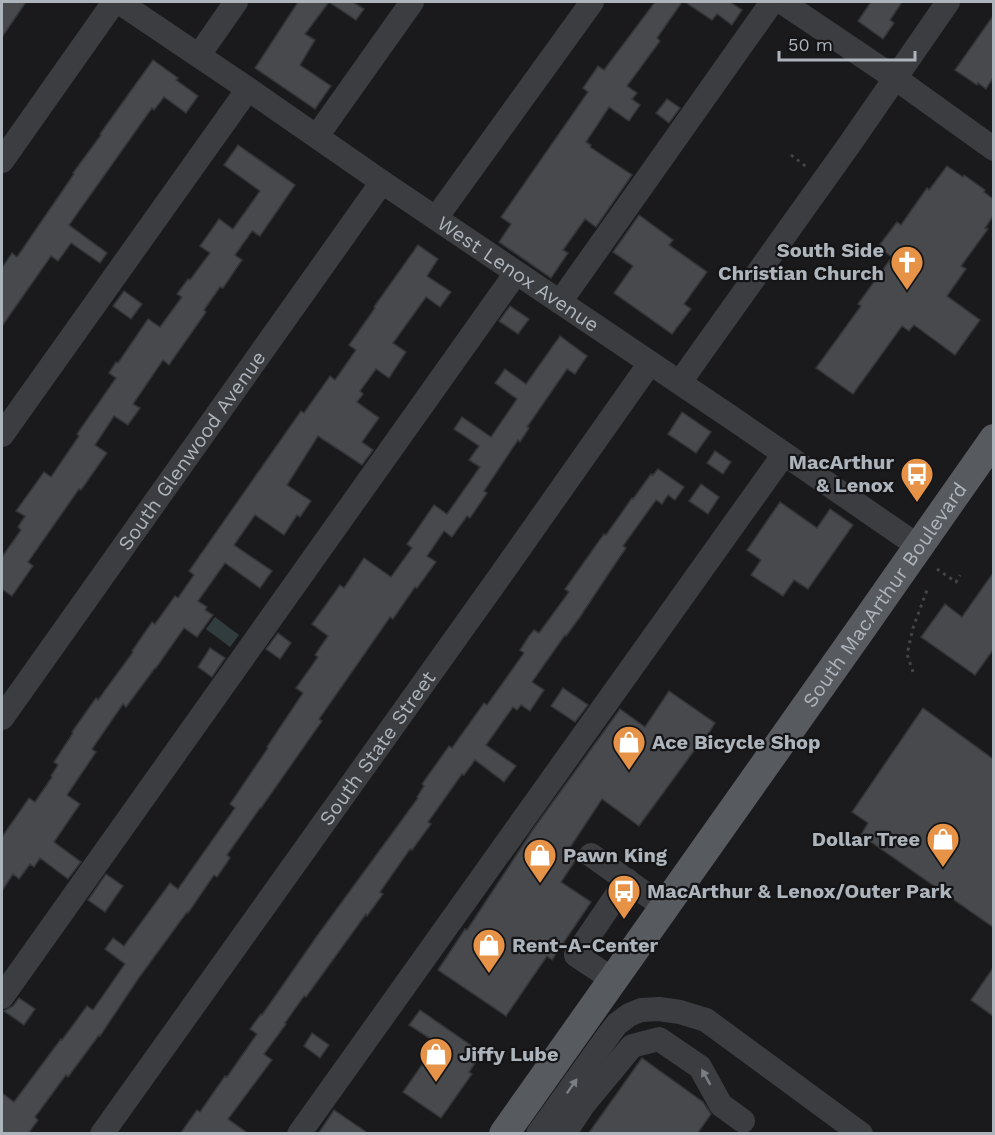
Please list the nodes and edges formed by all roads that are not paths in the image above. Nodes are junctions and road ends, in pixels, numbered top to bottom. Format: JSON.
{"nodes":[{"id":1,"x":116,"y":2,"type":"edge"},
{"id":2,"x":236,"y":2,"type":"edge"},
{"id":3,"x":412,"y":2,"type":"edge"},
{"id":4,"x":592,"y":2,"type":"edge"},
{"id":5,"x":772,"y":2,"type":"edge"},
{"id":6,"x":782,"y":2,"type":"edge"},
{"id":7,"x":948,"y":2,"type":"edge"},
{"id":8,"x":199,"y":55,"type":"junction"},
{"id":9,"x":896,"y":78,"type":"junction"},
{"id":10,"x":248,"y":88,"type":"junction"},
{"id":11,"x":317,"y":136,"type":"junction"},
{"id":12,"x":993,"y":149,"type":"edge"},
{"id":13,"x":2,"y":161,"type":"edge"},
{"id":14,"x":382,"y":182,"type":"junction"},
{"id":15,"x":436,"y":218,"type":"junction"},
{"id":16,"x":516,"y":273,"type":"junction"},
{"id":17,"x":560,"y":302,"type":"junction"},
{"id":18,"x":650,"y":363,"type":"junction"},
{"id":19,"x":680,"y":382,"type":"junction"},
{"id":20,"x":2,"y":435,"type":"edge"},
{"id":21,"x":993,"y":439,"type":"edge"},
{"id":22,"x":784,"y":454,"type":"junction"},
{"id":23,"x":918,"y":546,"type":"junction"},
{"id":24,"x":2,"y":718,"type":"edge"},
{"id":25,"x":591,"y":855,"type":"dead end"},
{"id":26,"x":627,"y":880,"type":"junction"},
{"id":27,"x":664,"y":907,"type":"junction"},
{"id":28,"x":612,"y":979,"type":"junction"},
{"id":29,"x":2,"y":997,"type":"edge"},
{"id":30,"x":743,"y":1121,"type":"dead end"},
{"id":31,"x":102,"y":1134,"type":"edge"},
{"id":32,"x":299,"y":1134,"type":"edge"},
{"id":33,"x":504,"y":1134,"type":"edge"},
{"id":34,"x":538,"y":1134,"type":"edge"},
{"id":35,"x":564,"y":1134,"type":"edge"},
{"id":36,"x":861,"y":1134,"type":"edge"}],
"edges":[{"from":1,"to":8,"type":"street","name":"West Lenox Avenue"},
{"from":1,"to":13,"type":"street"},
{"from":2,"to":8,"type":"street"},
{"from":3,"to":11,"type":"street"},
{"from":4,"to":15,"type":"street"},
{"from":5,"to":17,"type":"street"},
{"from":6,"to":9,"type":"street"},
{"from":7,"to":9,"type":"street"},
{"from":8,"to":10,"type":"street","name":"West Lenox Avenue"},
{"from":9,"to":12,"type":"street"},
{"from":9,"to":19,"type":"street"},
{"from":10,"to":11,"type":"street","name":"West Lenox Avenue"},
{"from":10,"to":20,"type":"street"},
{"from":11,"to":14,"type":"street","name":"West Lenox Avenue"},
{"from":14,"to":15,"type":"street","name":"West Lenox Avenue"},
{"from":14,"to":24,"type":"street","name":"South Glenwood Avenue"},
{"from":15,"to":16,"type":"street","name":"West Lenox Avenue"},
{"from":16,"to":17,"type":"street","name":"West Lenox Avenue"},
{"from":16,"to":29,"type":"street"},
{"from":17,"to":18,"type":"street","name":"West Lenox Avenue"},
{"from":18,"to":19,"type":"street","name":"West Lenox Avenue"},
{"from":18,"to":31,"type":"street","name":"South State Street"},
{"from":19,"to":22,"type":"street","name":"West Lenox Avenue"},
{"from":21,"to":23,"type":"main road","name":"South MacArthur Boulevard"},
{"from":22,"to":23,"type":"street","name":"West Lenox Avenue"},
{"from":22,"to":32,"type":"street"},
{"from":23,"to":27,"type":"main road","name":"South MacArthur Boulevard"},
{"from":25,"to":26,"type":"street"},
{"from":26,"to":27,"type":"street"},
{"from":26,"to":28,"type":"street"},
{"from":27,"to":28,"type":"main road","name":"South MacArthur Boulevard"},
{"from":28,"to":33,"type":"main road","name":"South MacArthur Boulevard"},
{"from":30,"to":35,"type":"street","one_way":true},
{"from":34,"to":36,"type":"street","one_way":true}]}
